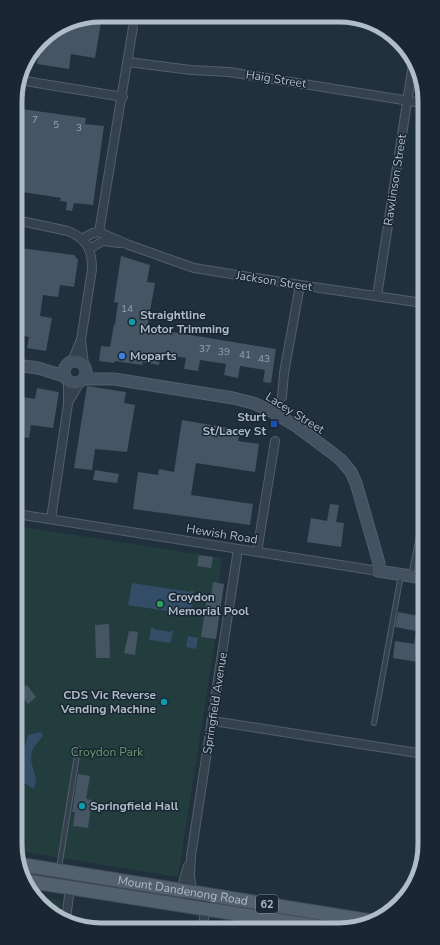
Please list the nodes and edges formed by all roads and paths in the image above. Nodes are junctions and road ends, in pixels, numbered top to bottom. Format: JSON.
{"nodes":[{"id":1,"x":133,"y":27,"type":"dead end"},
{"id":2,"x":128,"y":62,"type":"junction"},
{"id":3,"x":412,"y":71,"type":"edge"},
{"id":4,"x":25,"y":81,"type":"edge"},
{"id":5,"x":123,"y":98,"type":"junction"},
{"id":6,"x":407,"y":101,"type":"junction"},
{"id":7,"x":418,"y":102,"type":"edge"},
{"id":8,"x":22,"y":221,"type":"edge"},
{"id":9,"x":100,"y":232,"type":"junction"},
{"id":10,"x":82,"y":239,"type":"junction"},
{"id":11,"x":128,"y":245,"type":"junction"},
{"id":12,"x":89,"y":249,"type":"junction"},
{"id":13,"x":300,"y":285,"type":"junction"},
{"id":14,"x":377,"y":296,"type":"junction"},
{"id":15,"x":418,"y":302,"type":"edge"},
{"id":16,"x":81,"y":340,"type":"junction"},
{"id":17,"x":22,"y":366,"type":"edge"},
{"id":18,"x":67,"y":371,"type":"junction"},
{"id":19,"x":83,"y":374,"type":"junction"},
{"id":20,"x":282,"y":397,"type":"dead end"},
{"id":21,"x":68,"y":404,"type":"junction"},
{"id":22,"x":275,"y":441,"type":"dead end"},
{"id":23,"x":22,"y":515,"type":"edge"},
{"id":24,"x":51,"y":519,"type":"junction"},
{"id":25,"x":418,"y":532,"type":"edge"},
{"id":26,"x":238,"y":549,"type":"junction"},
{"id":27,"x":257,"y":552,"type":"junction"},
{"id":28,"x":378,"y":571,"type":"junction"},
{"id":29,"x":406,"y":575,"type":"junction"},
{"id":30,"x":418,"y":577,"type":"edge"},
{"id":31,"x":213,"y":721,"type":"junction"},
{"id":32,"x":374,"y":723,"type":"dead end"},
{"id":33,"x":78,"y":749,"type":"dead end"},
{"id":34,"x":418,"y":753,"type":"edge"},
{"id":35,"x":25,"y":865,"type":"edge"},
{"id":36,"x":59,"y":871,"type":"junction"},
{"id":37,"x":72,"y":873,"type":"junction"},
{"id":38,"x":32,"y":882,"type":"edge"},
{"id":39,"x":70,"y":888,"type":"junction"},
{"id":40,"x":188,"y":892,"type":"junction"},
{"id":41,"x":205,"y":909,"type":"junction"},
{"id":42,"x":66,"y":915,"type":"edge"},
{"id":43,"x":254,"y":917,"type":"junction"},
{"id":44,"x":349,"y":922,"type":"edge"},
{"id":45,"x":204,"y":923,"type":"edge"},
{"id":46,"x":294,"y":923,"type":"edge"}],
"edges":[{"from":1,"to":2,"type":"street"},
{"from":2,"to":5,"type":"street"},
{"from":2,"to":6,"type":"street","name":"Haig Street"},
{"from":3,"to":6,"type":"street","name":"Rawlinson Street"},
{"from":4,"to":5,"type":"street"},
{"from":5,"to":9,"type":"street"},
{"from":6,"to":7,"type":"street","name":"Haig Street"},
{"from":6,"to":14,"type":"street","name":"Rawlinson Street"},
{"from":8,"to":10,"type":"street"},
{"from":9,"to":10,"type":"street"},
{"from":9,"to":11,"type":"street"},
{"from":10,"to":12,"type":"street"},
{"from":11,"to":12,"type":"street"},
{"from":11,"to":13,"type":"street","name":"Jackson Street"},
{"from":12,"to":16,"type":"street"},
{"from":13,"to":14,"type":"street","name":"Jackson Street"},
{"from":13,"to":20,"type":"street"},
{"from":14,"to":15,"type":"street","name":"Jackson Street"},
{"from":16,"to":18,"type":"street"},
{"from":16,"to":19,"type":"street"},
{"from":17,"to":18,"type":"street"},
{"from":18,"to":19,"type":"street"},
{"from":18,"to":19,"type":"street"},
{"from":18,"to":21,"type":"street"},
{"from":19,"to":21,"type":"street"},
{"from":19,"to":28,"type":"street","name":"Lacey Street"},
{"from":21,"to":24,"type":"street"},
{"from":22,"to":27,"type":"street"},
{"from":23,"to":24,"type":"street","name":"Hewish Road"},
{"from":24,"to":26,"type":"street","name":"Hewish Road"},
{"from":25,"to":29,"type":"lane"},
{"from":26,"to":27,"type":"street","name":"Hewish Road"},
{"from":26,"to":31,"type":"street","name":"Springfield Avenue"},
{"from":27,"to":28,"type":"street","name":"Hewish Road"},
{"from":28,"to":29,"type":"street","name":"Hewish Road"},
{"from":29,"to":30,"type":"street","name":"Hewish Road"},
{"from":29,"to":32,"type":"lane"},
{"from":31,"to":34,"type":"street"},
{"from":31,"to":40,"type":"street","name":"Springfield Avenue"},
{"from":33,"to":36,"type":"lane"},
{"from":35,"to":36,"type":"main road","name":"Mount Dandenong Road","number":"62"},
{"from":36,"to":37,"type":"main road","name":"Mount Dandenong Road","number":"62"},
{"from":37,"to":39,"type":"main road"},
{"from":37,"to":40,"type":"main road","name":"Mount Dandenong Road","number":"62"},
{"from":38,"to":39,"type":"main road","name":"Mount Dandenong Road","number":"62"},
{"from":39,"to":41,"type":"main road","name":"Mount Dandenong Road","number":"62"},
{"from":39,"to":42,"type":"street"},
{"from":40,"to":43,"type":"street"},
{"from":40,"to":44,"type":"main road","name":"Mount Dandenong Road","number":"62"},
{"from":41,"to":43,"type":"main road","name":"Mount Dandenong Road","number":"62"},
{"from":41,"to":45,"type":"street"},
{"from":43,"to":46,"type":"main road","name":"Mount Dandenong Road","number":"62"}]}
